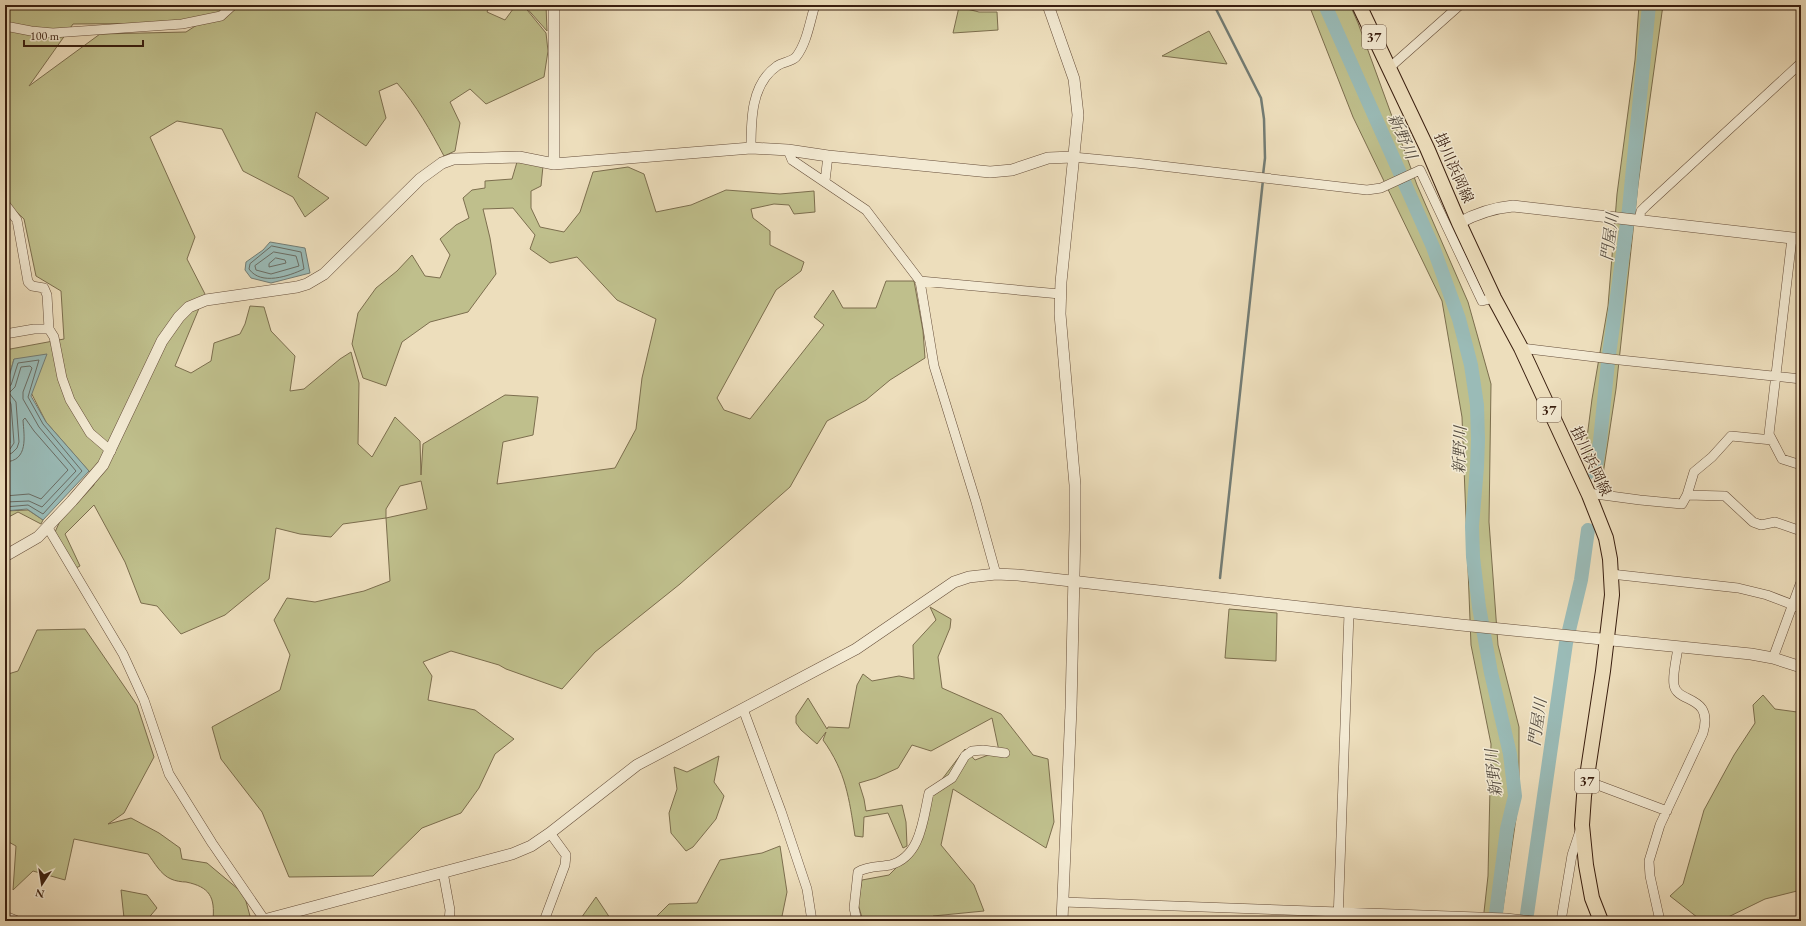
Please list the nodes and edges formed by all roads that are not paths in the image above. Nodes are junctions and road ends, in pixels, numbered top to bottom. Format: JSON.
{"nodes":[{"id":1,"x":233,"y":5,"type":"edge"},
{"id":2,"x":554,"y":5,"type":"edge"},
{"id":3,"x":816,"y":5,"type":"edge"},
{"id":4,"x":975,"y":5,"type":"edge"},
{"id":5,"x":996,"y":5,"type":"edge"},
{"id":6,"x":1048,"y":5,"type":"edge"},
{"id":7,"x":1359,"y":5,"type":"edge"},
{"id":8,"x":1460,"y":5,"type":"edge"},
{"id":9,"x":5,"y":26,"type":"edge"},
{"id":10,"x":1801,"y":64,"type":"edge"},
{"id":11,"x":1388,"y":69,"type":"junction"},
{"id":12,"x":751,"y":148,"type":"junction"},
{"id":13,"x":788,"y":150,"type":"junction"},
{"id":14,"x":828,"y":156,"type":"junction"},
{"id":15,"x":1073,"y":157,"type":"junction"},
{"id":16,"x":554,"y":164,"type":"junction"},
{"id":17,"x":825,"y":181,"type":"junction"},
{"id":18,"x":5,"y":204,"type":"edge"},
{"id":19,"x":1639,"y":220,"type":"junction"},
{"id":20,"x":1459,"y":222,"type":"junction"},
{"id":21,"x":1796,"y":238,"type":"edge"},
{"id":22,"x":920,"y":281,"type":"junction"},
{"id":23,"x":1060,"y":294,"type":"junction"},
{"id":24,"x":1494,"y":298,"type":"junction"},
{"id":25,"x":49,"y":329,"type":"junction"},
{"id":26,"x":5,"y":334,"type":"edge"},
{"id":27,"x":1521,"y":348,"type":"junction"},
{"id":28,"x":1775,"y":376,"type":"junction"},
{"id":29,"x":1801,"y":379,"type":"edge"},
{"id":30,"x":1772,"y":440,"type":"junction"},
{"id":31,"x":111,"y":451,"type":"junction"},
{"id":32,"x":1801,"y":465,"type":"edge"},
{"id":33,"x":1588,"y":493,"type":"junction"},
{"id":34,"x":1687,"y":495,"type":"junction"},
{"id":35,"x":48,"y":528,"type":"junction"},
{"id":36,"x":1801,"y":531,"type":"edge"},
{"id":37,"x":5,"y":556,"type":"edge"},
{"id":38,"x":996,"y":574,"type":"junction"},
{"id":39,"x":1611,"y":574,"type":"junction"},
{"id":40,"x":1074,"y":581,"type":"junction"},
{"id":41,"x":1801,"y":582,"type":"edge"},
{"id":42,"x":1797,"y":606,"type":"edge"},
{"id":43,"x":1349,"y":613,"type":"junction"},
{"id":44,"x":1607,"y":640,"type":"junction"},
{"id":45,"x":1678,"y":647,"type":"junction"},
{"id":46,"x":1773,"y":658,"type":"junction"},
{"id":47,"x":1801,"y":667,"type":"edge"},
{"id":48,"x":743,"y":709,"type":"junction"},
{"id":49,"x":1005,"y":753,"type":"dead end"},
{"id":50,"x":1587,"y":781,"type":"junction"},
{"id":51,"x":1667,"y":811,"type":"junction"},
{"id":52,"x":1582,"y":826,"type":"junction"},
{"id":53,"x":550,"y":833,"type":"junction"},
{"id":54,"x":443,"y":872,"type":"junction"},
{"id":55,"x":1063,"y":902,"type":"junction"},
{"id":56,"x":5,"y":917,"type":"edge"},
{"id":57,"x":1338,"y":917,"type":"edge"},
{"id":58,"x":262,"y":920,"type":"edge"},
{"id":59,"x":16,"y":921,"type":"edge"},
{"id":60,"x":449,"y":921,"type":"edge"},
{"id":61,"x":544,"y":921,"type":"edge"},
{"id":62,"x":812,"y":921,"type":"edge"},
{"id":63,"x":857,"y":921,"type":"edge"},
{"id":64,"x":1062,"y":921,"type":"edge"},
{"id":65,"x":1533,"y":921,"type":"edge"},
{"id":66,"x":1561,"y":921,"type":"edge"},
{"id":67,"x":1601,"y":921,"type":"edge"},
{"id":68,"x":1660,"y":921,"type":"edge"}],
"edges":[{"from":1,"to":9,"type":"street"},
{"from":2,"to":16,"type":"street"},
{"from":3,"to":12,"type":"street"},
{"from":4,"to":5,"type":"street"},
{"from":6,"to":15,"type":"street"},
{"from":7,"to":11,"type":"main road","name":"掛川浜岡線","number":"37"},
{"from":8,"to":11,"type":"street"},
{"from":10,"to":19,"type":"street"},
{"from":11,"to":20,"type":"main road","name":"掛川浜岡線","number":"37"},
{"from":12,"to":13,"type":"street"},
{"from":12,"to":16,"type":"street"},
{"from":13,"to":14,"type":"street"},
{"from":13,"to":17,"type":"street"},
{"from":14,"to":15,"type":"street"},
{"from":14,"to":17,"type":"street"},
{"from":15,"to":23,"type":"street"},
{"from":15,"to":24,"type":"street"},
{"from":16,"to":31,"type":"street"},
{"from":17,"to":22,"type":"street"},
{"from":18,"to":25,"type":"street"},
{"from":19,"to":20,"type":"street"},
{"from":19,"to":21,"type":"street"},
{"from":20,"to":24,"type":"main road","name":"掛川浜岡線","number":"37"},
{"from":21,"to":28,"type":"street"},
{"from":22,"to":23,"type":"street"},
{"from":22,"to":38,"type":"street"},
{"from":23,"to":40,"type":"street"},
{"from":24,"to":27,"type":"main road","name":"掛川浜岡線","number":"37"},
{"from":25,"to":26,"type":"street"},
{"from":25,"to":31,"type":"street"},
{"from":27,"to":28,"type":"street"},
{"from":27,"to":33,"type":"main road","name":"掛川浜岡線","number":"37"},
{"from":28,"to":29,"type":"street"},
{"from":28,"to":30,"type":"street"},
{"from":30,"to":32,"type":"street"},
{"from":30,"to":34,"type":"street"},
{"from":31,"to":35,"type":"street"},
{"from":33,"to":34,"type":"street"},
{"from":33,"to":39,"type":"main road","name":"掛川浜岡線","number":"37"},
{"from":34,"to":36,"type":"street"},
{"from":35,"to":37,"type":"street"},
{"from":35,"to":58,"type":"street"},
{"from":38,"to":40,"type":"street"},
{"from":38,"to":48,"type":"street"},
{"from":39,"to":42,"type":"street"},
{"from":39,"to":44,"type":"main road","name":"掛川浜岡線","number":"37"},
{"from":40,"to":43,"type":"street"},
{"from":40,"to":55,"type":"street"},
{"from":41,"to":42,"type":"street"},
{"from":42,"to":46,"type":"street"},
{"from":43,"to":44,"type":"street"},
{"from":43,"to":57,"type":"street"},
{"from":44,"to":45,"type":"street"},
{"from":44,"to":50,"type":"main road","name":"掛川浜岡線","number":"37"},
{"from":45,"to":46,"type":"street"},
{"from":45,"to":51,"type":"street"},
{"from":46,"to":47,"type":"street"},
{"from":48,"to":53,"type":"street"},
{"from":48,"to":62,"type":"street"},
{"from":49,"to":63,"type":"street"},
{"from":50,"to":51,"type":"street"},
{"from":50,"to":52,"type":"main road","name":"掛川浜岡線","number":"37"},
{"from":51,"to":68,"type":"street"},
{"from":52,"to":66,"type":"street"},
{"from":52,"to":67,"type":"main road","name":"掛川浜岡線","number":"37"},
{"from":53,"to":54,"type":"street"},
{"from":53,"to":61,"type":"street"},
{"from":54,"to":58,"type":"street"},
{"from":54,"to":60,"type":"street"},
{"from":55,"to":57,"type":"street"},
{"from":55,"to":64,"type":"street"},
{"from":56,"to":59,"type":"street"},
{"from":57,"to":65,"type":"street"}]}
